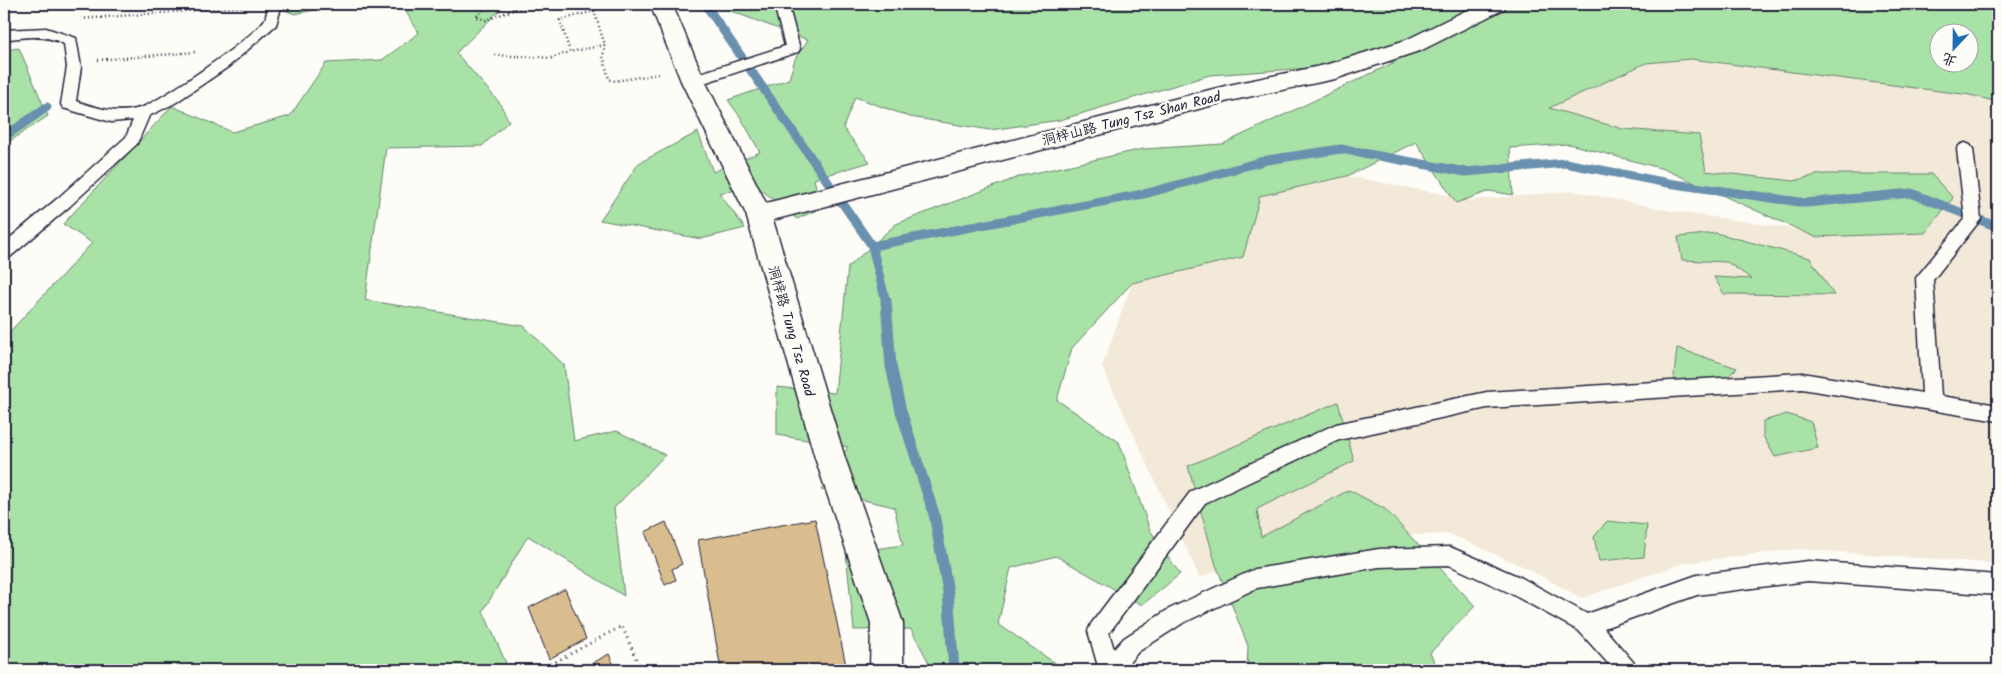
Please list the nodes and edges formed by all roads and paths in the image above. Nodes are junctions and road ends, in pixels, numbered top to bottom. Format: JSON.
{"nodes":[{"id":1,"x":6,"y":4,"type":"edge"},
{"id":2,"x":489,"y":4,"type":"edge"},
{"id":3,"x":514,"y":4,"type":"edge"},
{"id":4,"x":550,"y":4,"type":"edge"},
{"id":5,"x":662,"y":4,"type":"edge"},
{"id":6,"x":781,"y":4,"type":"edge"},
{"id":7,"x":1496,"y":4,"type":"edge"},
{"id":8,"x":275,"y":5,"type":"edge"},
{"id":9,"x":4,"y":8,"type":"edge"},
{"id":10,"x":513,"y":10,"type":"junction"},
{"id":11,"x":74,"y":20,"type":"dead end"},
{"id":12,"x":4,"y":34,"type":"edge"},
{"id":13,"x":605,"y":45,"type":"junction"},
{"id":14,"x":570,"y":52,"type":"junction"},
{"id":15,"x":234,"y":54,"type":"junction"},
{"id":16,"x":495,"y":55,"type":"dead end"},
{"id":17,"x":74,"y":67,"type":"junction"},
{"id":18,"x":691,"y":75,"type":"junction"},
{"id":19,"x":143,"y":113,"type":"junction"},
{"id":20,"x":1965,"y":149,"type":"dead end"},
{"id":21,"x":759,"y":214,"type":"junction"},
{"id":22,"x":4,"y":252,"type":"edge"},
{"id":23,"x":1932,"y":402,"type":"junction"},
{"id":24,"x":1998,"y":413,"type":"edge"},
{"id":25,"x":1998,"y":585,"type":"edge"},
{"id":26,"x":1586,"y":624,"type":"junction"},
{"id":27,"x":546,"y":667,"type":"dead end"},
{"id":28,"x":641,"y":670,"type":"edge"},
{"id":29,"x":887,"y":670,"type":"edge"},
{"id":30,"x":1109,"y":670,"type":"edge"},
{"id":31,"x":1627,"y":670,"type":"edge"}],
"edges":[{"from":1,"to":9,"type":"path"},
{"from":2,"to":10,"type":"path"},
{"from":3,"to":10,"type":"path"},
{"from":4,"to":10,"type":"path"},
{"from":5,"to":18,"type":"street","name":"洞梓路 Tung Tsz Road"},
{"from":6,"to":18,"type":"lane"},
{"from":7,"to":21,"type":"street","name":"洞梓山路 Tung Tsz Shan Road"},
{"from":8,"to":11,"type":"path"},
{"from":8,"to":15,"type":"lane"},
{"from":12,"to":17,"type":"lane"},
{"from":13,"to":14,"type":"path"},
{"from":13,"to":14,"type":"path"},
{"from":13,"to":18,"type":"path"},
{"from":14,"to":16,"type":"path"},
{"from":15,"to":17,"type":"path"},
{"from":15,"to":19,"type":"lane"},
{"from":17,"to":19,"type":"lane"},
{"from":18,"to":21,"type":"street","name":"洞梓路 Tung Tsz Road"},
{"from":19,"to":22,"type":"lane"},
{"from":20,"to":23,"type":"lane"},
{"from":21,"to":29,"type":"street","name":"洞梓路 Tung Tsz Road"},
{"from":23,"to":24,"type":"lane"},
{"from":23,"to":30,"type":"lane"},
{"from":25,"to":26,"type":"lane"},
{"from":26,"to":30,"type":"lane"},
{"from":26,"to":31,"type":"lane"},
{"from":27,"to":28,"type":"path"}]}
